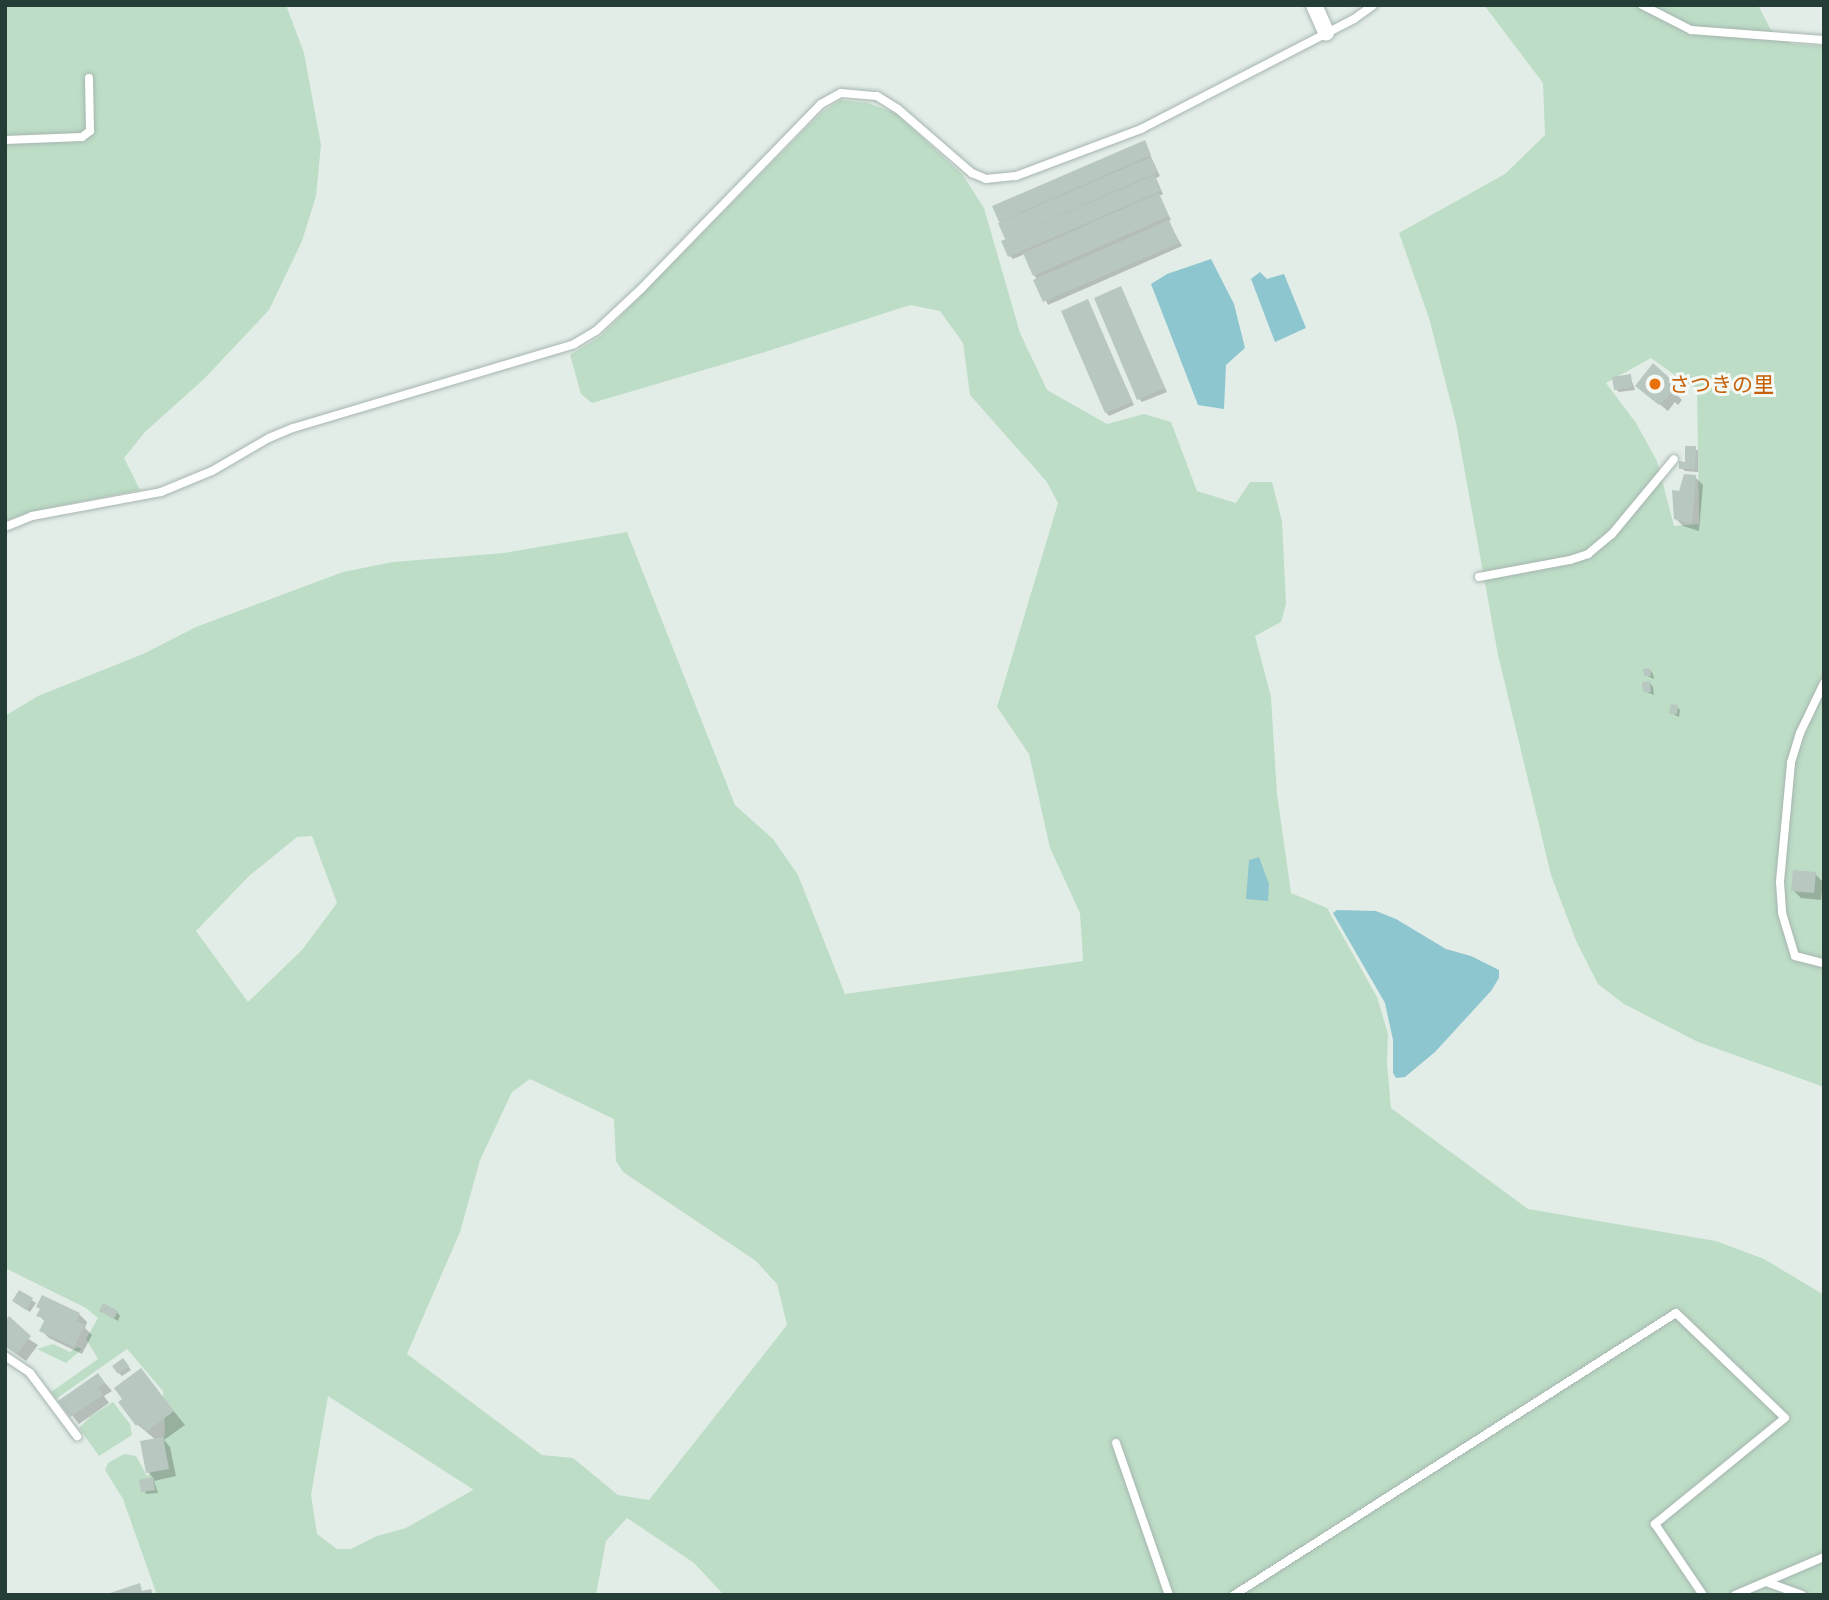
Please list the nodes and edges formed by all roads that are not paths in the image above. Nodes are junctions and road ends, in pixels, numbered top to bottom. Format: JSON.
{"nodes":[{"id":1,"x":1314,"y":5,"type":"edge"},
{"id":2,"x":1373,"y":5,"type":"edge"},
{"id":3,"x":1642,"y":5,"type":"edge"},
{"id":4,"x":1325,"y":32,"type":"junction"},
{"id":5,"x":1824,"y":40,"type":"edge"},
{"id":6,"x":89,"y":78,"type":"dead end"},
{"id":7,"x":5,"y":140,"type":"edge"},
{"id":8,"x":1674,"y":459,"type":"dead end"},
{"id":9,"x":5,"y":527,"type":"edge"},
{"id":10,"x":1479,"y":577,"type":"dead end"},
{"id":11,"x":1824,"y":683,"type":"edge"},
{"id":12,"x":1824,"y":963,"type":"edge"},
{"id":13,"x":5,"y":1356,"type":"edge"},
{"id":14,"x":77,"y":1436,"type":"dead end"},
{"id":15,"x":1116,"y":1443,"type":"dead end"},
{"id":16,"x":1824,"y":1557,"type":"edge"},
{"id":17,"x":1769,"y":1583,"type":"junction"},
{"id":18,"x":1169,"y":1595,"type":"edge"},
{"id":19,"x":1234,"y":1595,"type":"edge"},
{"id":20,"x":1703,"y":1595,"type":"edge"},
{"id":21,"x":1735,"y":1595,"type":"edge"},
{"id":22,"x":1802,"y":1595,"type":"edge"}],
"edges":[{"from":1,"to":4,"type":"street"},
{"from":2,"to":4,"type":"lane"},
{"from":3,"to":5,"type":"lane"},
{"from":4,"to":9,"type":"lane"},
{"from":6,"to":7,"type":"lane"},
{"from":8,"to":10,"type":"lane"},
{"from":11,"to":12,"type":"lane"},
{"from":13,"to":14,"type":"lane"},
{"from":15,"to":18,"type":"lane"},
{"from":16,"to":17,"type":"lane"},
{"from":17,"to":21,"type":"lane"},
{"from":17,"to":22,"type":"lane"},
{"from":19,"to":20,"type":"lane"}]}
